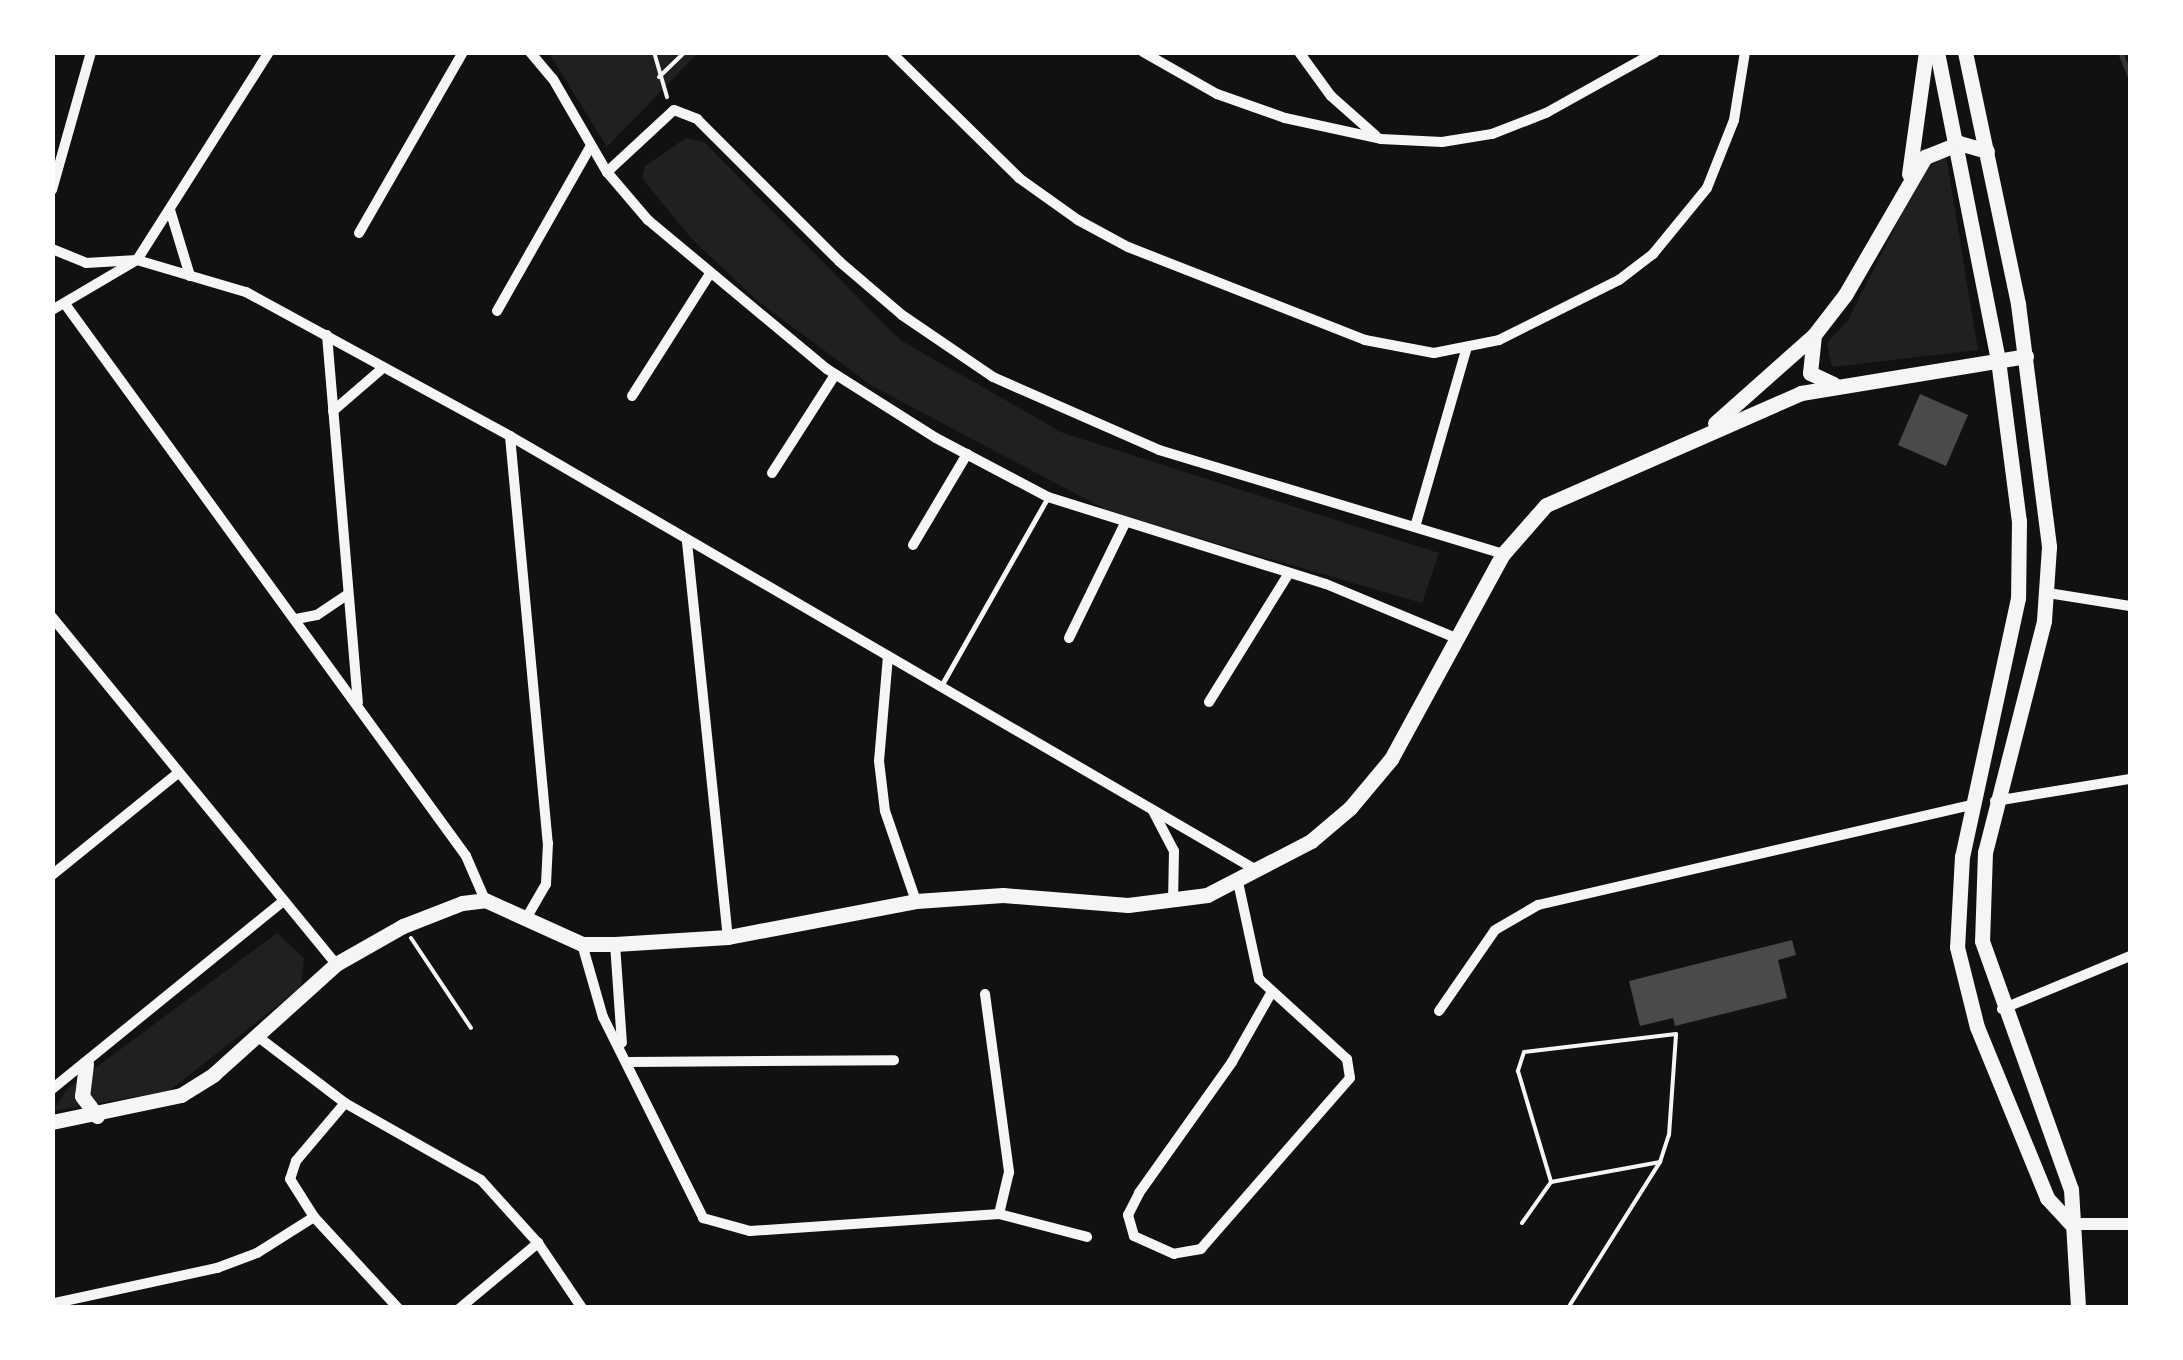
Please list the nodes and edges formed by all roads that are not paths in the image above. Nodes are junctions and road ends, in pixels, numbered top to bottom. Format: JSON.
{"nodes":[{"id":1,"x":91,"y":52,"type":"edge"},
{"id":2,"x":269,"y":52,"type":"edge"},
{"id":3,"x":463,"y":52,"type":"edge"},
{"id":4,"x":530,"y":52,"type":"edge"},
{"id":5,"x":891,"y":52,"type":"edge"},
{"id":6,"x":1142,"y":52,"type":"edge"},
{"id":7,"x":1299,"y":52,"type":"edge"},
{"id":8,"x":1655,"y":52,"type":"edge"},
{"id":9,"x":1745,"y":52,"type":"edge"},
{"id":10,"x":1926,"y":52,"type":"edge"},
{"id":11,"x":1937,"y":52,"type":"edge"},
{"id":12,"x":1965,"y":52,"type":"edge"},
{"id":13,"x":1381,"y":140,"type":"junction"},
{"id":14,"x":1958,"y":143,"type":"junction"},
{"id":15,"x":590,"y":148,"type":"junction"},
{"id":16,"x":1988,"y":151,"type":"junction"},
{"id":17,"x":607,"y":172,"type":"junction"},
{"id":18,"x":1907,"y":183,"type":"junction"},
{"id":19,"x":52,"y":190,"type":"edge"},
{"id":20,"x":170,"y":209,"type":"junction"},
{"id":21,"x":360,"y":233,"type":"dead end"},
{"id":22,"x":52,"y":249,"type":"edge"},
{"id":23,"x":137,"y":260,"type":"junction"},
{"id":24,"x":710,"y":275,"type":"junction"},
{"id":25,"x":190,"y":276,"type":"junction"},
{"id":26,"x":65,"y":304,"type":"junction"},
{"id":27,"x":52,"y":310,"type":"edge"},
{"id":28,"x":497,"y":311,"type":"dead end"},
{"id":29,"x":327,"y":335,"type":"junction"},
{"id":30,"x":1814,"y":335,"type":"junction"},
{"id":31,"x":1466,"y":350,"type":"junction"},
{"id":32,"x":2034,"y":354,"type":"junction"},
{"id":33,"x":1998,"y":360,"type":"junction"},
{"id":34,"x":384,"y":366,"type":"junction"},
{"id":35,"x":835,"y":374,"type":"junction"},
{"id":36,"x":1842,"y":384,"type":"junction"},
{"id":37,"x":632,"y":396,"type":"dead end"},
{"id":38,"x":333,"y":411,"type":"junction"},
{"id":39,"x":1709,"y":429,"type":"junction"},
{"id":40,"x":510,"y":436,"type":"junction"},
{"id":41,"x":966,"y":454,"type":"junction"},
{"id":42,"x":772,"y":473,"type":"dead end"},
{"id":43,"x":1048,"y":497,"type":"junction"},
{"id":44,"x":1125,"y":523,"type":"junction"},
{"id":45,"x":1415,"y":527,"type":"junction"},
{"id":46,"x":687,"y":542,"type":"junction"},
{"id":47,"x":914,"y":545,"type":"dead end"},
{"id":48,"x":1502,"y":554,"type":"junction"},
{"id":49,"x":1289,"y":573,"type":"junction"},
{"id":50,"x":2048,"y":593,"type":"junction"},
{"id":51,"x":348,"y":594,"type":"junction"},
{"id":52,"x":2130,"y":606,"type":"edge"},
{"id":53,"x":52,"y":617,"type":"edge"},
{"id":54,"x":296,"y":619,"type":"junction"},
{"id":55,"x":63,"y":630,"type":"junction"},
{"id":56,"x":52,"y":638,"type":"edge"},
{"id":57,"x":1068,"y":638,"type":"dead end"},
{"id":58,"x":1458,"y":640,"type":"junction"},
{"id":59,"x":888,"y":656,"type":"junction"},
{"id":60,"x":941,"y":686,"type":"junction"},
{"id":61,"x":1209,"y":702,"type":"dead end"},
{"id":62,"x":358,"y":707,"type":"junction"},
{"id":63,"x":178,"y":773,"type":"junction"},
{"id":64,"x":2130,"y":779,"type":"edge"},
{"id":65,"x":1994,"y":801,"type":"junction"},
{"id":66,"x":1972,"y":805,"type":"junction"},
{"id":67,"x":1153,"y":810,"type":"junction"},
{"id":68,"x":1258,"y":872,"type":"junction"},
{"id":69,"x":52,"y":875,"type":"edge"},
{"id":70,"x":1238,"y":882,"type":"junction"},
{"id":71,"x":485,"y":900,"type":"junction"},
{"id":72,"x":283,"y":901,"type":"junction"},
{"id":73,"x":916,"y":901,"type":"junction"},
{"id":74,"x":1173,"y":902,"type":"junction"},
{"id":75,"x":526,"y":918,"type":"junction"},
{"id":76,"x":728,"y":937,"type":"junction"},
{"id":77,"x":582,"y":944,"type":"junction"},
{"id":78,"x":615,"y":944,"type":"junction"},
{"id":79,"x":2130,"y":956,"type":"edge"},
{"id":80,"x":336,"y":964,"type":"junction"},
{"id":81,"x":985,"y":994,"type":"dead end"},
{"id":82,"x":1270,"y":995,"type":"junction"},
{"id":83,"x":2002,"y":1009,"type":"junction"},
{"id":84,"x":1438,"y":1010,"type":"dead end"},
{"id":85,"x":258,"y":1036,"type":"junction"},
{"id":86,"x":622,"y":1044,"type":"junction"},
{"id":87,"x":894,"y":1060,"type":"dead end"},
{"id":88,"x":630,"y":1062,"type":"junction"},
{"id":89,"x":86,"y":1064,"type":"junction"},
{"id":90,"x":52,"y":1089,"type":"edge"},
{"id":91,"x":345,"y":1103,"type":"junction"},
{"id":92,"x":97,"y":1116,"type":"junction"},
{"id":93,"x":52,"y":1122,"type":"edge"},
{"id":94,"x":999,"y":1214,"type":"junction"},
{"id":95,"x":314,"y":1217,"type":"junction"},
{"id":96,"x":2071,"y":1224,"type":"junction"},
{"id":97,"x":2130,"y":1224,"type":"edge"},
{"id":98,"x":1087,"y":1237,"type":"dead end"},
{"id":99,"x":538,"y":1242,"type":"junction"},
{"id":100,"x":55,"y":1302,"type":"edge"},
{"id":101,"x":398,"y":1308,"type":"edge"},
{"id":102,"x":460,"y":1308,"type":"edge"},
{"id":103,"x":582,"y":1308,"type":"edge"},
{"id":104,"x":2078,"y":1308,"type":"edge"}],
"edges":[{"from":1,"to":19,"type":"street"},
{"from":2,"to":20,"type":"street"},
{"from":3,"to":21,"type":"street"},
{"from":4,"to":15,"type":"street"},
{"from":5,"to":31,"type":"street"},
{"from":6,"to":13,"type":"street"},
{"from":7,"to":13,"type":"street"},
{"from":8,"to":13,"type":"street"},
{"from":9,"to":31,"type":"street"},
{"from":10,"to":18,"type":"main road"},
{"from":11,"to":14,"type":"main road"},
{"from":12,"to":16,"type":"main road"},
{"from":14,"to":16,"type":"main road"},
{"from":14,"to":18,"type":"main road"},
{"from":14,"to":33,"type":"main road"},
{"from":15,"to":17,"type":"street"},
{"from":15,"to":28,"type":"street"},
{"from":16,"to":32,"type":"main road"},
{"from":17,"to":24,"type":"street"},
{"from":17,"to":45,"type":"street"},
{"from":18,"to":30,"type":"main road"},
{"from":20,"to":23,"type":"street"},
{"from":20,"to":25,"type":"street"},
{"from":22,"to":23,"type":"street"},
{"from":23,"to":25,"type":"street"},
{"from":23,"to":26,"type":"street"},
{"from":24,"to":35,"type":"street"},
{"from":24,"to":37,"type":"street"},
{"from":25,"to":29,"type":"street"},
{"from":26,"to":27,"type":"street"},
{"from":26,"to":54,"type":"street"},
{"from":29,"to":34,"type":"street"},
{"from":29,"to":38,"type":"street"},
{"from":30,"to":36,"type":"main road"},
{"from":30,"to":39,"type":"main road"},
{"from":31,"to":45,"type":"street"},
{"from":32,"to":33,"type":"main road"},
{"from":32,"to":50,"type":"main road"},
{"from":33,"to":36,"type":"main road"},
{"from":33,"to":66,"type":"main road"},
{"from":34,"to":38,"type":"street"},
{"from":34,"to":40,"type":"street"},
{"from":35,"to":41,"type":"street"},
{"from":35,"to":42,"type":"street"},
{"from":36,"to":39,"type":"main road"},
{"from":38,"to":51,"type":"street"},
{"from":39,"to":48,"type":"main road"},
{"from":40,"to":46,"type":"street"},
{"from":40,"to":75,"type":"street"},
{"from":41,"to":43,"type":"street"},
{"from":41,"to":47,"type":"street"},
{"from":43,"to":44,"type":"street"},
{"from":43,"to":60,"type":"lane"},
{"from":44,"to":49,"type":"street"},
{"from":44,"to":57,"type":"street"},
{"from":45,"to":48,"type":"street"},
{"from":46,"to":59,"type":"street"},
{"from":46,"to":76,"type":"street"},
{"from":48,"to":58,"type":"main road"},
{"from":49,"to":58,"type":"street"},
{"from":49,"to":61,"type":"street"},
{"from":50,"to":52,"type":"street"},
{"from":50,"to":65,"type":"main road"},
{"from":51,"to":54,"type":"street"},
{"from":51,"to":62,"type":"street"},
{"from":53,"to":55,"type":"street"},
{"from":54,"to":62,"type":"street"},
{"from":55,"to":56,"type":"street"},
{"from":55,"to":63,"type":"street"},
{"from":58,"to":68,"type":"main road"},
{"from":59,"to":60,"type":"street"},
{"from":59,"to":73,"type":"street"},
{"from":60,"to":67,"type":"street"},
{"from":62,"to":71,"type":"street"},
{"from":63,"to":69,"type":"street"},
{"from":63,"to":72,"type":"street"},
{"from":64,"to":65,"type":"street"},
{"from":65,"to":83,"type":"main road"},
{"from":66,"to":84,"type":"street"},
{"from":66,"to":96,"type":"main road"},
{"from":67,"to":68,"type":"street"},
{"from":67,"to":74,"type":"street"},
{"from":68,"to":70,"type":"main road"},
{"from":70,"to":74,"type":"main road"},
{"from":70,"to":82,"type":"street"},
{"from":71,"to":75,"type":"main road"},
{"from":71,"to":80,"type":"main road"},
{"from":72,"to":80,"type":"street"},
{"from":72,"to":89,"type":"street"},
{"from":73,"to":74,"type":"main road"},
{"from":73,"to":76,"type":"main road"},
{"from":75,"to":77,"type":"main road"},
{"from":76,"to":78,"type":"main road"},
{"from":77,"to":78,"type":"main road"},
{"from":77,"to":86,"type":"street"},
{"from":78,"to":86,"type":"street"},
{"from":79,"to":83,"type":"street"},
{"from":80,"to":85,"type":"main road"},
{"from":81,"to":94,"type":"street"},
{"from":82,"to":82,"type":"street"},
{"from":83,"to":96,"type":"main road"},
{"from":85,"to":91,"type":"street"},
{"from":85,"to":92,"type":"main road"},
{"from":86,"to":88,"type":"street"},
{"from":87,"to":88,"type":"street"},
{"from":88,"to":94,"type":"street"},
{"from":89,"to":90,"type":"street"},
{"from":89,"to":92,"type":"main road"},
{"from":91,"to":95,"type":"street"},
{"from":91,"to":99,"type":"street"},
{"from":92,"to":93,"type":"main road"},
{"from":94,"to":98,"type":"street"},
{"from":95,"to":100,"type":"street"},
{"from":95,"to":101,"type":"street"},
{"from":96,"to":97,"type":"street"},
{"from":96,"to":104,"type":"main road"},
{"from":99,"to":102,"type":"street"},
{"from":99,"to":103,"type":"street"}]}
